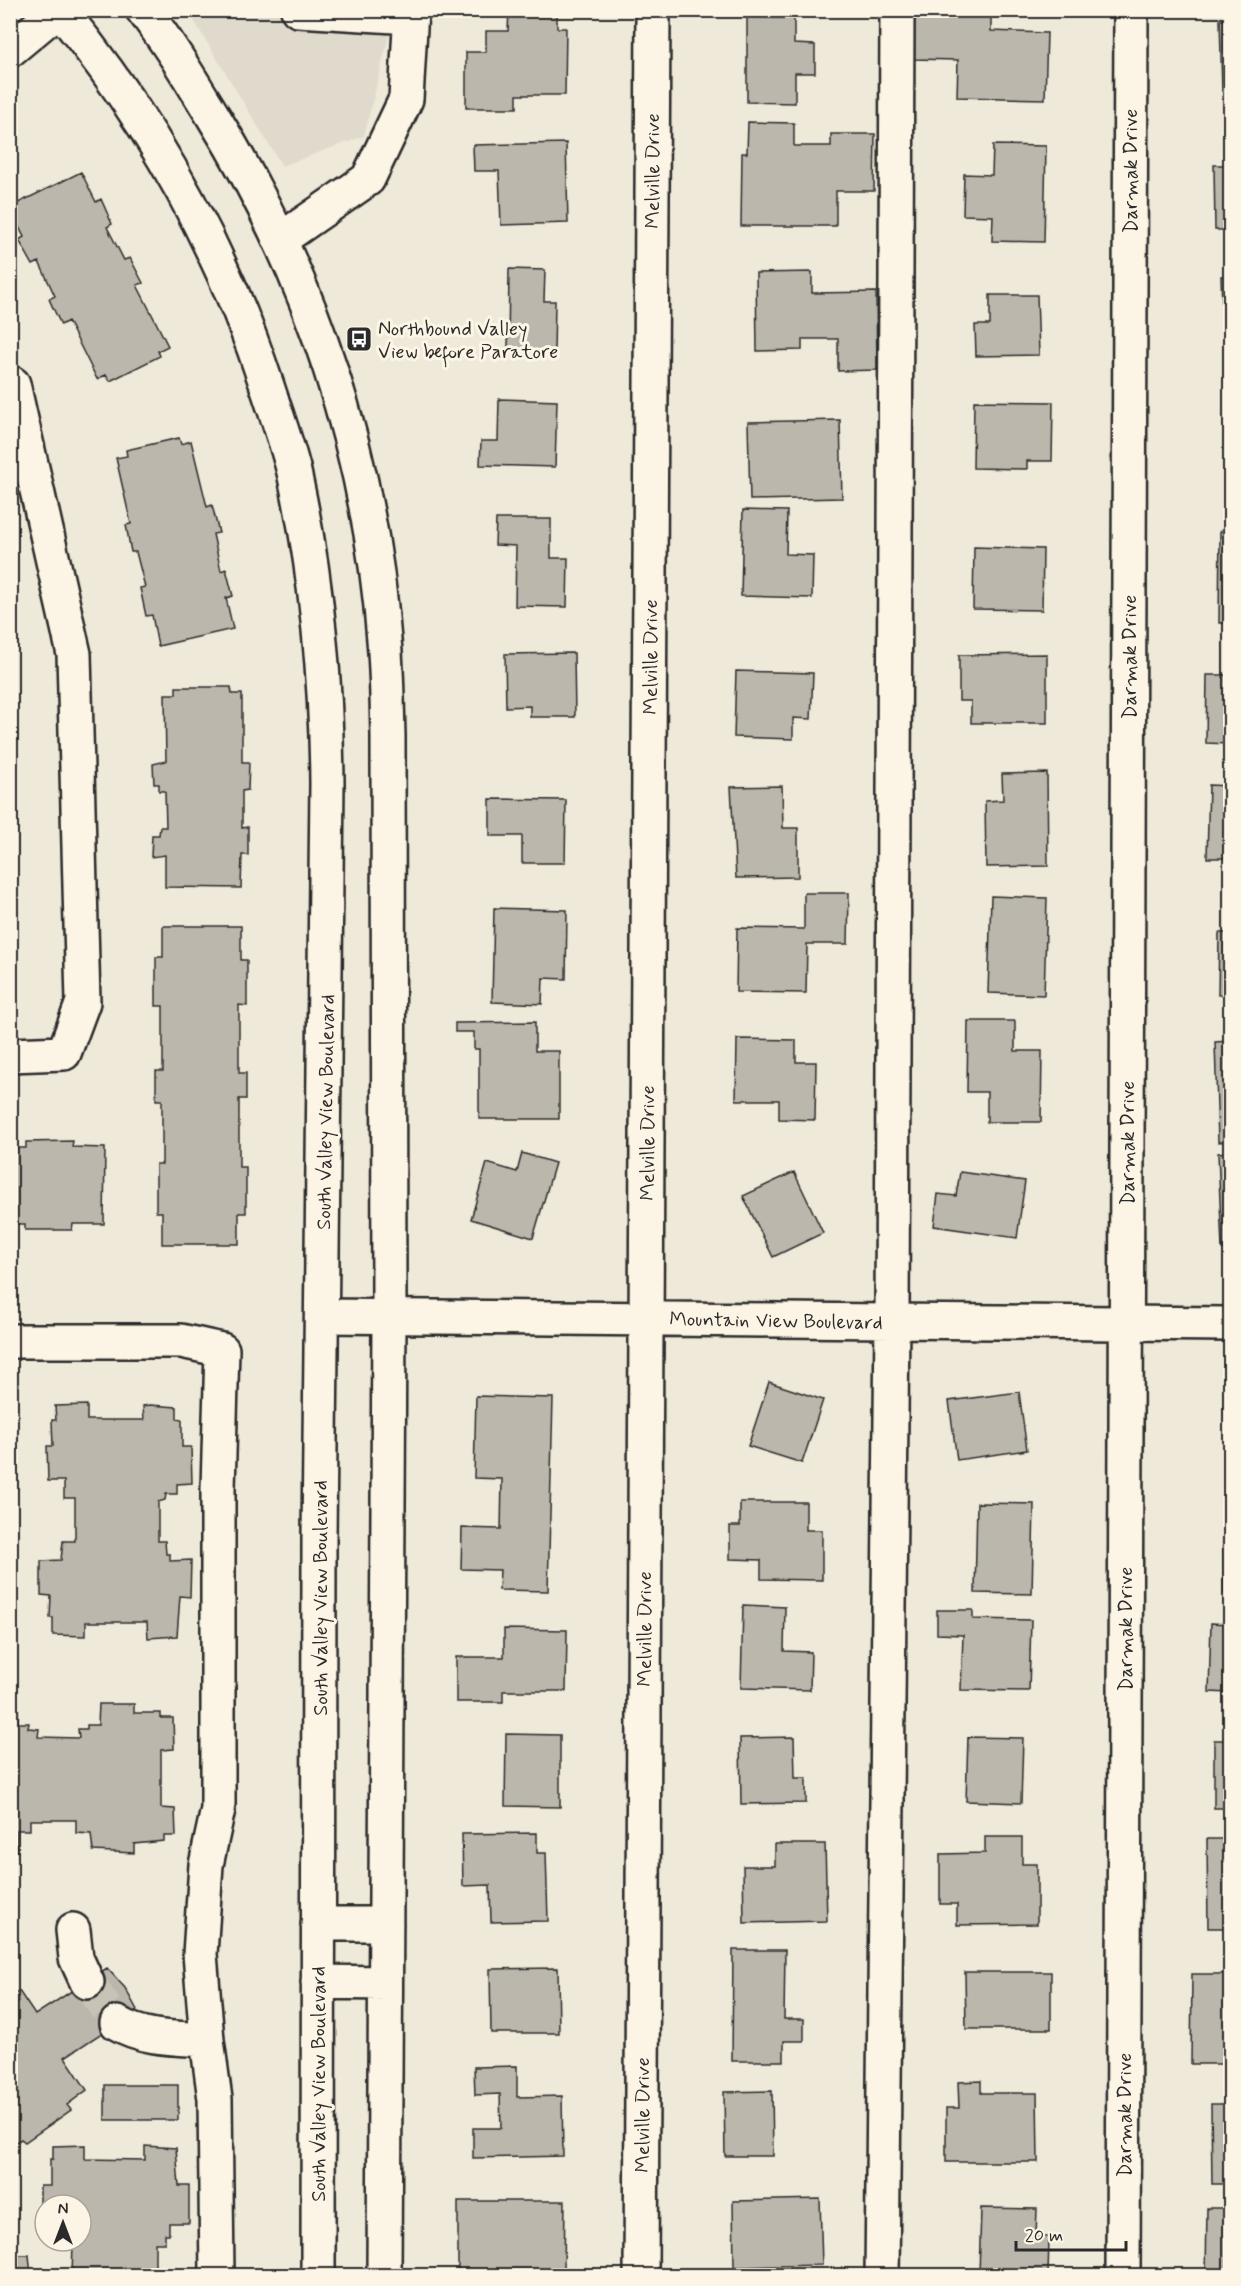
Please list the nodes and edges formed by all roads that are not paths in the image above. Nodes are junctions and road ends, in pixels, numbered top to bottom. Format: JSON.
{"nodes":[{"id":1,"x":59,"y":10,"type":"edge"},
{"id":2,"x":143,"y":10,"type":"edge"},
{"id":3,"x":298,"y":10,"type":"edge"},
{"id":4,"x":653,"y":10,"type":"edge"},
{"id":5,"x":897,"y":10,"type":"edge"},
{"id":6,"x":1131,"y":10,"type":"edge"},
{"id":7,"x":411,"y":14,"type":"edge"},
{"id":8,"x":10,"y":51,"type":"edge"},
{"id":9,"x":280,"y":240,"type":"junction"},
{"id":10,"x":10,"y":382,"type":"edge"},
{"id":11,"x":10,"y":1055,"type":"edge"},
{"id":12,"x":322,"y":1316,"type":"junction"},
{"id":13,"x":389,"y":1316,"type":"junction"},
{"id":14,"x":646,"y":1318,"type":"junction"},
{"id":15,"x":892,"y":1321,"type":"junction"},
{"id":16,"x":1126,"y":1323,"type":"junction"},
{"id":17,"x":1230,"y":1324,"type":"edge"},
{"id":18,"x":10,"y":1341,"type":"edge"},
{"id":19,"x":318,"y":1924,"type":"junction"},
{"id":20,"x":386,"y":1924,"type":"junction"},
{"id":21,"x":73,"y":1930,"type":"dead end"},
{"id":22,"x":87,"y":1982,"type":"tunnel mouth"},
{"id":23,"x":318,"y":1982,"type":"junction"},
{"id":24,"x":385,"y":1983,"type":"junction"},
{"id":25,"x":117,"y":2023,"type":"tunnel mouth"},
{"id":26,"x":207,"y":2040,"type":"junction"},
{"id":27,"x":217,"y":2276,"type":"edge"},
{"id":28,"x":318,"y":2276,"type":"edge"},
{"id":29,"x":384,"y":2276,"type":"edge"},
{"id":30,"x":641,"y":2276,"type":"edge"},
{"id":31,"x":882,"y":2276,"type":"edge"},
{"id":32,"x":1123,"y":2276,"type":"edge"}],
"edges":[{"from":1,"to":8,"type":"street"},
{"from":1,"to":12,"type":"street","name":"South Valley View Boulevard"},
{"from":2,"to":9,"type":"street"},
{"from":3,"to":7,"type":"street"},
{"from":4,"to":14,"type":"street","name":"Melville Drive"},
{"from":5,"to":15,"type":"street"},
{"from":6,"to":16,"type":"street","name":"Darmak Drive"},
{"from":7,"to":9,"type":"street"},
{"from":9,"to":13,"type":"street"},
{"from":10,"to":11,"type":"street"},
{"from":12,"to":13,"type":"street","name":"Mountain View Boulevard"},
{"from":12,"to":19,"type":"street","name":"South Valley View Boulevard"},
{"from":13,"to":14,"type":"street","name":"Mountain View Boulevard"},
{"from":13,"to":20,"type":"street"},
{"from":14,"to":15,"type":"street","name":"Mountain View Boulevard"},
{"from":14,"to":30,"type":"street","name":"Melville Drive"},
{"from":15,"to":16,"type":"street","name":"Mountain View Boulevard"},
{"from":15,"to":31,"type":"street"},
{"from":16,"to":17,"type":"street","name":"Mountain View Boulevard"},
{"from":16,"to":32,"type":"street","name":"Darmak Drive"},
{"from":18,"to":26,"type":"street"},
{"from":19,"to":20,"type":"street"},
{"from":19,"to":23,"type":"street","name":"South Valley View Boulevard"},
{"from":20,"to":24,"type":"street"},
{"from":21,"to":22,"type":"street"},
{"from":23,"to":24,"type":"street"},
{"from":23,"to":28,"type":"street","name":"South Valley View Boulevard"},
{"from":24,"to":29,"type":"street"},
{"from":25,"to":26,"type":"street"},
{"from":26,"to":27,"type":"street"}]}
